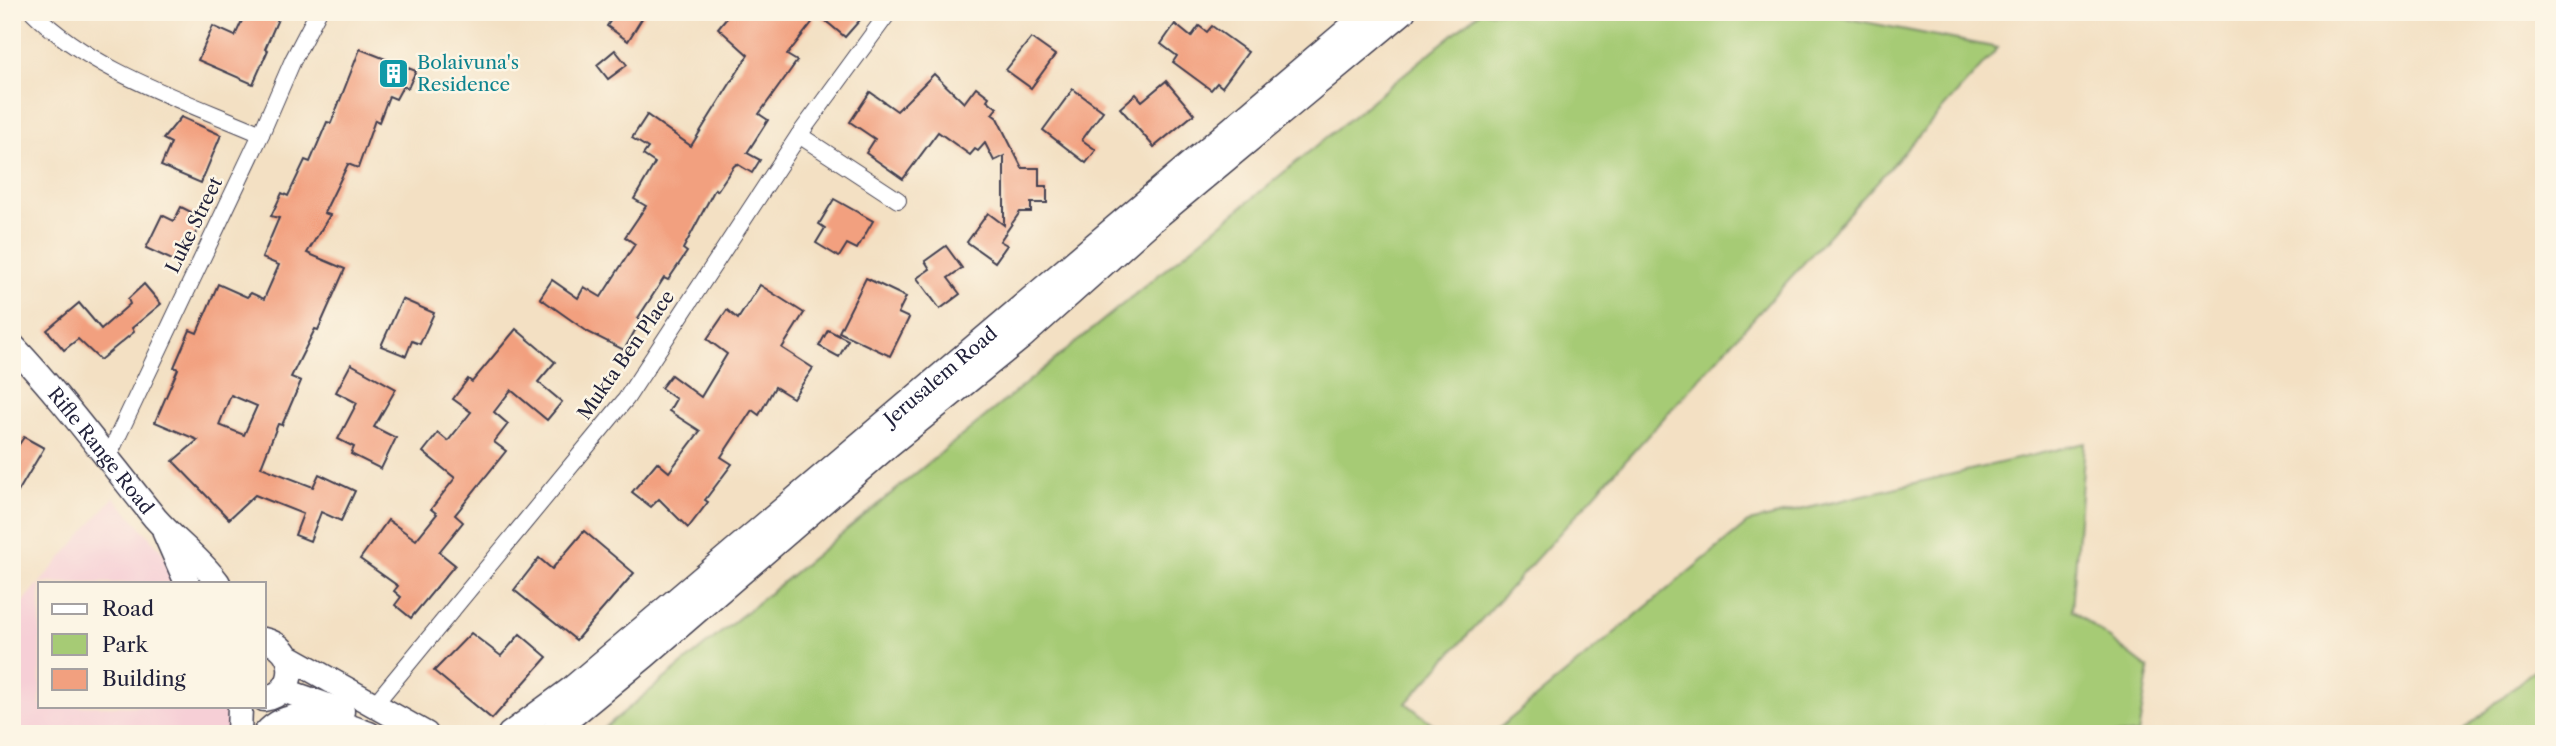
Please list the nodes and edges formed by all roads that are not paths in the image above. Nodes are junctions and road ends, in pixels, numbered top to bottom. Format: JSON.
{"nodes":[{"id":1,"x":33,"y":12,"type":"edge"},
{"id":2,"x":318,"y":12,"type":"edge"},
{"id":3,"x":889,"y":12,"type":"edge"},
{"id":4,"x":1369,"y":12,"type":"edge"},
{"id":5,"x":1403,"y":12,"type":"edge"},
{"id":6,"x":261,"y":134,"type":"junction"},
{"id":7,"x":799,"y":135,"type":"junction"},
{"id":8,"x":898,"y":200,"type":"dead end"},
{"id":9,"x":12,"y":345,"type":"edge"},
{"id":10,"x":108,"y":457,"type":"junction"},
{"id":11,"x":162,"y":525,"type":"junction"},
{"id":12,"x":187,"y":582,"type":"edge"},
{"id":13,"x":217,"y":582,"type":"edge"},
{"id":14,"x":266,"y":641,"type":"edge"},
{"id":15,"x":289,"y":657,"type":"junction"},
{"id":16,"x":272,"y":696,"type":"edge"},
{"id":17,"x":374,"y":705,"type":"junction"},
{"id":18,"x":240,"y":708,"type":"edge"},
{"id":19,"x":239,"y":734,"type":"edge"},
{"id":20,"x":253,"y":734,"type":"edge"},
{"id":21,"x":265,"y":734,"type":"edge"},
{"id":22,"x":369,"y":734,"type":"edge"},
{"id":23,"x":383,"y":734,"type":"edge"},
{"id":24,"x":426,"y":734,"type":"edge"},
{"id":25,"x":510,"y":734,"type":"edge"},
{"id":26,"x":550,"y":734,"type":"edge"}],
"edges":[{"from":1,"to":6,"type":"street"},
{"from":2,"to":6,"type":"street","name":"Luke Street"},
{"from":3,"to":7,"type":"street","name":"Mukta Ben Place"},
{"from":4,"to":25,"type":"main road","name":"Jerusalem Road"},
{"from":5,"to":26,"type":"main road","name":"Jerusalem Road"},
{"from":6,"to":10,"type":"street","name":"Luke Street"},
{"from":7,"to":8,"type":"street"},
{"from":7,"to":17,"type":"street","name":"Mukta Ben Place"},
{"from":9,"to":10,"type":"main road","name":"Rifle Range Road"},
{"from":10,"to":11,"type":"main road","name":"Rifle Range Road"},
{"from":11,"to":12,"type":"main road","name":"Rifle Range Road"},
{"from":11,"to":13,"type":"main road","name":"Rifle Range Road"},
{"from":14,"to":15,"type":"main road"},
{"from":15,"to":16,"type":"main road"},
{"from":15,"to":17,"type":"main road"},
{"from":16,"to":20,"type":"main road"},
{"from":16,"to":23,"type":"main road"},
{"from":17,"to":24,"type":"main road"},
{"from":18,"to":19,"type":"main road"},
{"from":21,"to":22,"type":"main road"}]}
